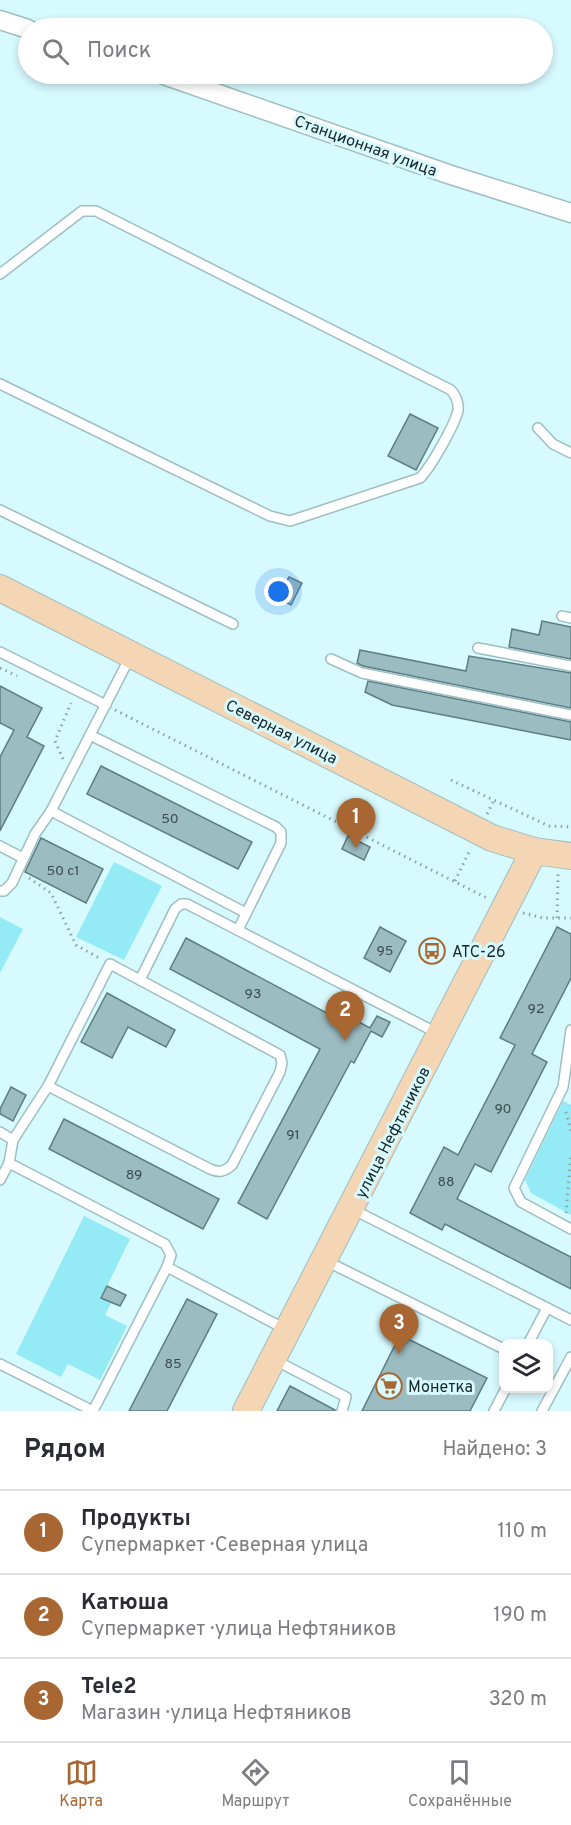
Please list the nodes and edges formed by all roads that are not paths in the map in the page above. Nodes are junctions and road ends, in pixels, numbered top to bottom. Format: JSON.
{"nodes":[{"id":1,"x":0,"y":20,"type":"edge"},
{"id":2,"x":18,"y":26,"type":"edge"},
{"id":3,"x":190,"y":84,"type":"edge"},
{"id":4,"x":571,"y":213,"type":"edge"},
{"id":5,"x":0,"y":274,"type":"edge"},
{"id":6,"x":0,"y":384,"type":"edge"},
{"id":7,"x":538,"y":428,"type":"dead end"},
{"id":8,"x":571,"y":453,"type":"edge"},
{"id":9,"x":0,"y":510,"type":"edge"},
{"id":10,"x":0,"y":588,"type":"edge"},
{"id":11,"x":233,"y":624,"type":"dead end"},
{"id":12,"x":478,"y":648,"type":"dead end"},
{"id":13,"x":0,"y":652,"type":"edge"},
{"id":14,"x":131,"y":655,"type":"junction"},
{"id":15,"x":331,"y":658,"type":"dead end"},
{"id":16,"x":571,"y":666,"type":"edge"},
{"id":17,"x":106,"y":705,"type":"junction"},
{"id":18,"x":571,"y":715,"type":"edge"},
{"id":19,"x":90,"y":735,"type":"junction"},
{"id":20,"x":51,"y":811,"type":"junction"},
{"id":21,"x":0,"y":846,"type":"edge"},
{"id":22,"x":534,"y":851,"type":"junction"},
{"id":23,"x":571,"y":856,"type":"edge"},
{"id":24,"x":23,"y":858,"type":"junction"},
{"id":25,"x":0,"y":891,"type":"edge"},
{"id":26,"x":246,"y":913,"type":"junction"},
{"id":27,"x":238,"y":930,"type":"junction"},
{"id":28,"x":140,"y":980,"type":"junction"},
{"id":29,"x":571,"y":1030,"type":"edge"},
{"id":30,"x":442,"y":1035,"type":"junction"},
{"id":31,"x":48,"y":1086,"type":"junction"},
{"id":32,"x":561,"y":1092,"type":"junction"},
{"id":33,"x":571,"y":1098,"type":"edge"},
{"id":34,"x":0,"y":1132,"type":"edge"},
{"id":35,"x":14,"y":1140,"type":"junction"},
{"id":36,"x":9,"y":1163,"type":"junction"},
{"id":37,"x":0,"y":1180,"type":"edge"},
{"id":38,"x":352,"y":1209,"type":"junction"},
{"id":39,"x":568,"y":1228,"type":"edge"},
{"id":40,"x":325,"y":1260,"type":"junction"},
{"id":41,"x":167,"y":1267,"type":"junction"},
{"id":42,"x":547,"y":1308,"type":"junction"},
{"id":43,"x":571,"y":1320,"type":"edge"},
{"id":44,"x":288,"y":1331,"type":"junction"},
{"id":45,"x":531,"y":1339,"type":"edge"},
{"id":46,"x":499,"y":1347,"type":"edge"},
{"id":47,"x":571,"y":1357,"type":"edge"},
{"id":48,"x":273,"y":1359,"type":"junction"},
{"id":49,"x":0,"y":1364,"type":"edge"},
{"id":50,"x":504,"y":1393,"type":"edge"},
{"id":51,"x":246,"y":1411,"type":"edge"},
{"id":52,"x":342,"y":1411,"type":"edge"},
{"id":53,"x":494,"y":1411,"type":"edge"},
{"id":54,"x":542,"y":1411,"type":"edge"}],
"edges":[{"from":1,"to":2,"type":"street"},
{"from":3,"to":4,"type":"street","name":"Станционная улица"},
{"from":5,"to":6,"type":"lane"},
{"from":7,"to":8,"type":"lane"},
{"from":9,"to":11,"type":"lane"},
{"from":10,"to":14,"type":"main road","name":"Северная улица"},
{"from":12,"to":16,"type":"lane"},
{"from":13,"to":17,"type":"lane"},
{"from":14,"to":17,"type":"lane"},
{"from":14,"to":22,"type":"main road","name":"Северная улица"},
{"from":15,"to":18,"type":"lane"},
{"from":17,"to":19,"type":"lane"},
{"from":19,"to":20,"type":"lane"},
{"from":19,"to":26,"type":"lane"},
{"from":20,"to":24,"type":"lane"},
{"from":20,"to":26,"type":"lane"},
{"from":21,"to":24,"type":"lane"},
{"from":22,"to":23,"type":"main road","name":"Северная улица"},
{"from":22,"to":30,"type":"main road","name":"улица Нефтяников"},
{"from":24,"to":25,"type":"lane"},
{"from":26,"to":27,"type":"lane"},
{"from":27,"to":28,"type":"lane"},
{"from":27,"to":30,"type":"lane"},
{"from":28,"to":31,"type":"lane"},
{"from":28,"to":31,"type":"lane"},
{"from":29,"to":32,"type":"lane"},
{"from":30,"to":38,"type":"main road","name":"улица Нефтяников"},
{"from":31,"to":35,"type":"lane"},
{"from":32,"to":33,"type":"lane"},
{"from":32,"to":39,"type":"lane"},
{"from":34,"to":35,"type":"lane"},
{"from":35,"to":36,"type":"lane"},
{"from":36,"to":37,"type":"lane"},
{"from":36,"to":41,"type":"lane"},
{"from":38,"to":40,"type":"main road","name":"улица Нефтяников"},
{"from":38,"to":42,"type":"lane"},
{"from":40,"to":44,"type":"main road","name":"улица Нефтяников"},
{"from":40,"to":46,"type":"lane"},
{"from":41,"to":44,"type":"lane"},
{"from":41,"to":49,"type":"lane"},
{"from":42,"to":43,"type":"lane"},
{"from":42,"to":45,"type":"lane"},
{"from":44,"to":48,"type":"main road","name":"улица Нефтяников"},
{"from":47,"to":54,"type":"lane"},
{"from":48,"to":51,"type":"main road","name":"улица Нефтяников"},
{"from":48,"to":52,"type":"lane"},
{"from":50,"to":53,"type":"lane"}]}
